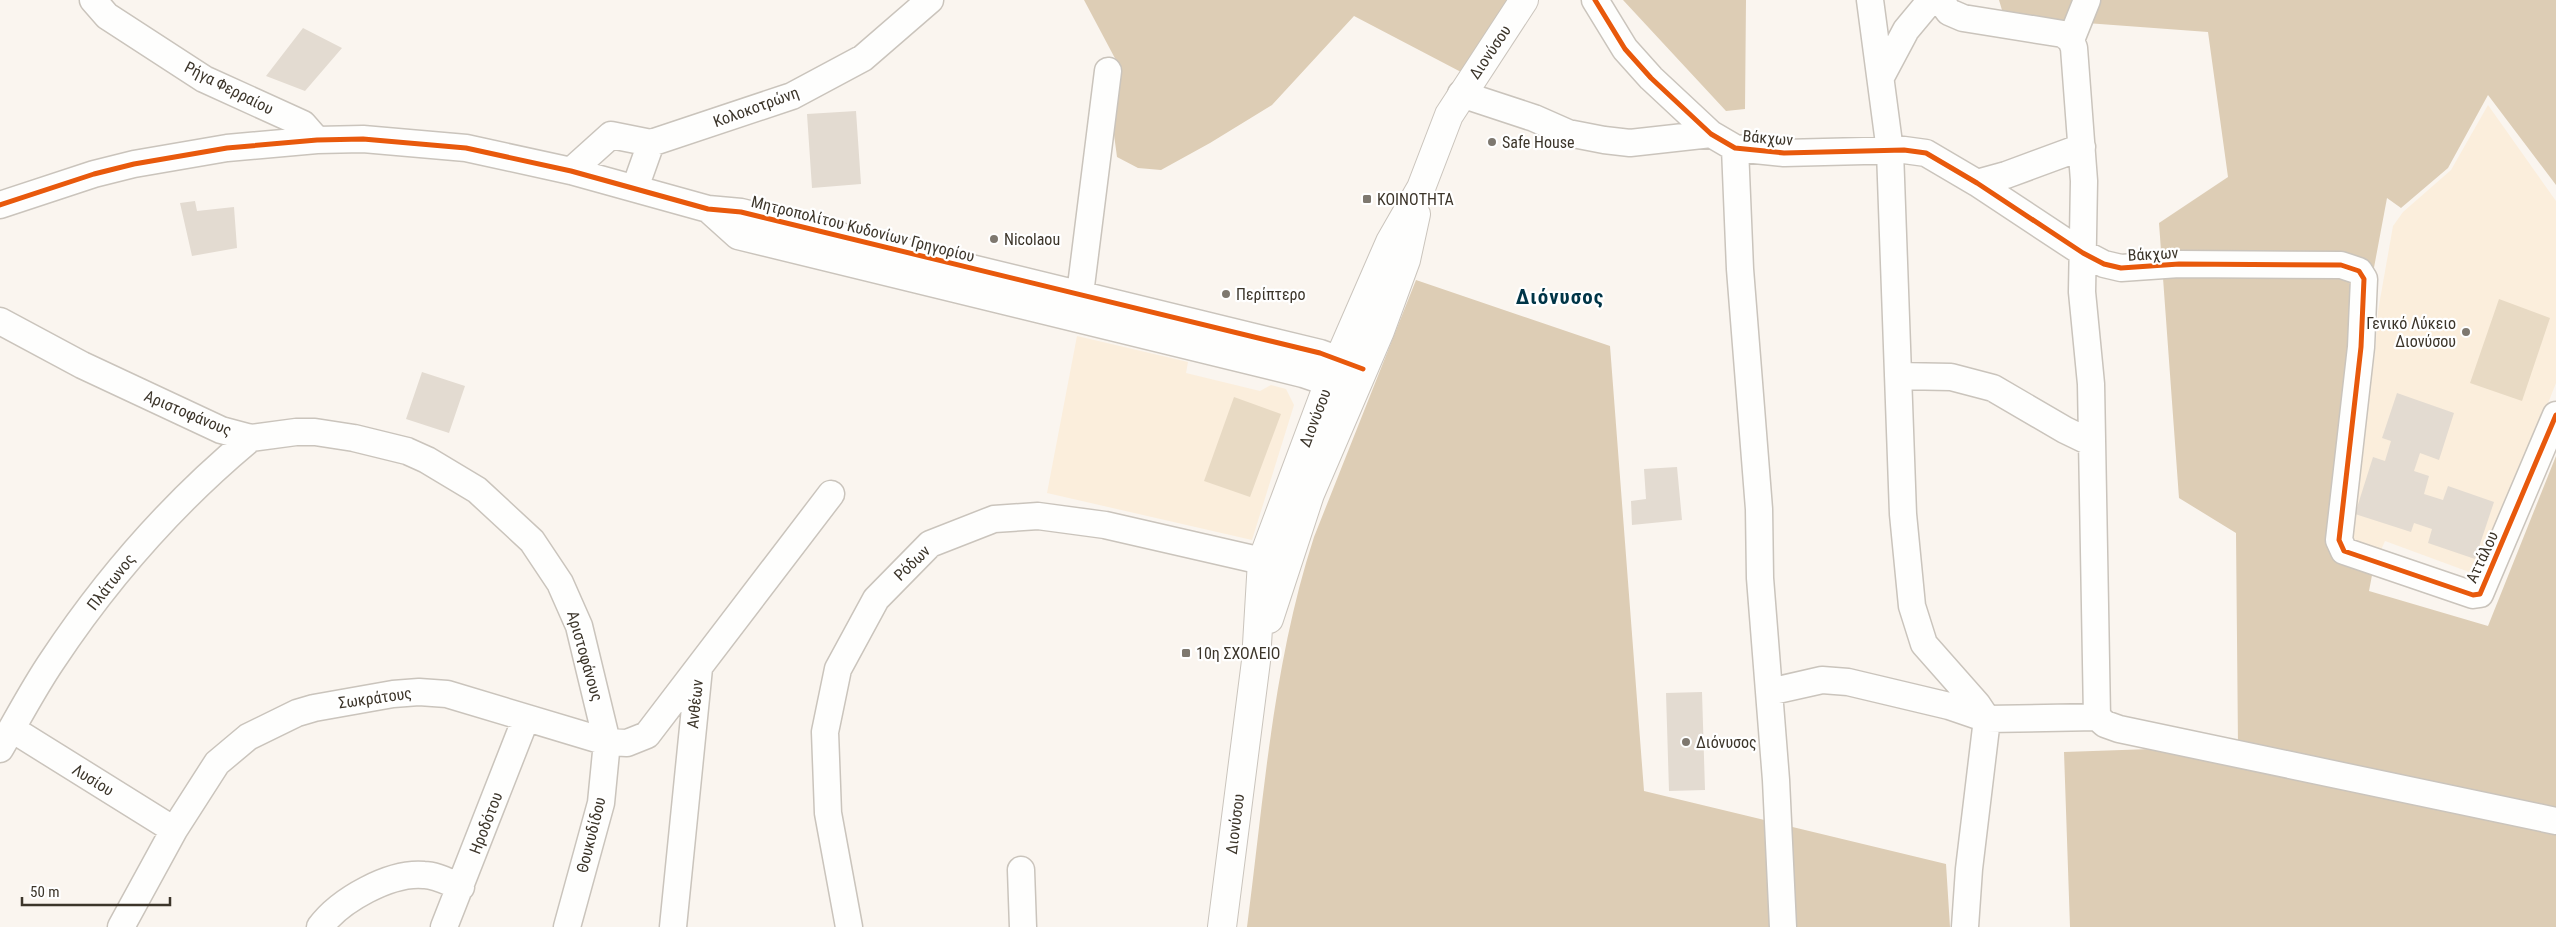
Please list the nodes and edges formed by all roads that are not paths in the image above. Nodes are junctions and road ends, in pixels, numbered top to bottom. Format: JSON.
{"nodes":[{"id":1,"x":93,"y":0,"type":"edge"},
{"id":2,"x":930,"y":0,"type":"edge"},
{"id":3,"x":1524,"y":0,"type":"edge"},
{"id":4,"x":1595,"y":0,"type":"edge"},
{"id":5,"x":1870,"y":0,"type":"edge"},
{"id":6,"x":1931,"y":0,"type":"edge"},
{"id":7,"x":1940,"y":0,"type":"edge"},
{"id":8,"x":2109,"y":0,"type":"edge"},
{"id":9,"x":2085,"y":7,"type":"edge"},
{"id":10,"x":2071,"y":40,"type":"junction"},
{"id":11,"x":1108,"y":71,"type":"dead end"},
{"id":12,"x":1881,"y":77,"type":"junction"},
{"id":13,"x":1461,"y":94,"type":"junction"},
{"id":14,"x":1712,"y":134,"type":"junction"},
{"id":15,"x":317,"y":140,"type":"junction"},
{"id":16,"x":651,"y":142,"type":"junction"},
{"id":17,"x":2082,"y":147,"type":"junction"},
{"id":18,"x":1735,"y":148,"type":"junction"},
{"id":19,"x":1890,"y":151,"type":"junction"},
{"id":20,"x":571,"y":171,"type":"junction"},
{"id":21,"x":1977,"y":183,"type":"junction"},
{"id":22,"x":635,"y":188,"type":"junction"},
{"id":23,"x":0,"y":205,"type":"edge"},
{"id":24,"x":2084,"y":253,"type":"junction"},
{"id":25,"x":1079,"y":307,"type":"junction"},
{"id":26,"x":0,"y":321,"type":"edge"},
{"id":27,"x":1346,"y":375,"type":"junction"},
{"id":28,"x":1898,"y":376,"type":"junction"},
{"id":29,"x":2556,"y":416,"type":"edge"},
{"id":30,"x":251,"y":438,"type":"junction"},
{"id":31,"x":2092,"y":443,"type":"junction"},
{"id":32,"x":831,"y":494,"type":"dead end"},
{"id":33,"x":2339,"y":540,"type":"joint"},
{"id":34,"x":1274,"y":562,"type":"junction"},
{"id":35,"x":699,"y":668,"type":"junction"},
{"id":36,"x":1769,"y":692,"type":"junction"},
{"id":37,"x":2097,"y":717,"type":"junction"},
{"id":38,"x":526,"y":718,"type":"junction"},
{"id":39,"x":1986,"y":719,"type":"junction"},
{"id":40,"x":6,"y":739,"type":"edge"},
{"id":41,"x":607,"y":742,"type":"junction"},
{"id":42,"x":2556,"y":821,"type":"edge"},
{"id":43,"x":174,"y":830,"type":"junction"},
{"id":44,"x":1021,"y":870,"type":"dead end"},
{"id":45,"x":461,"y":886,"type":"junction"},
{"id":46,"x":121,"y":927,"type":"edge"},
{"id":47,"x":320,"y":927,"type":"edge"},
{"id":48,"x":444,"y":927,"type":"edge"},
{"id":49,"x":567,"y":927,"type":"edge"},
{"id":50,"x":673,"y":927,"type":"edge"},
{"id":51,"x":848,"y":927,"type":"edge"},
{"id":52,"x":1023,"y":927,"type":"edge"},
{"id":53,"x":1222,"y":927,"type":"edge"},
{"id":54,"x":1783,"y":927,"type":"edge"},
{"id":55,"x":1965,"y":927,"type":"edge"}],
"edges":[{"from":1,"to":15,"type":"street","name":"Ρήγα Φερραίου"},
{"from":2,"to":16,"type":"street","name":"Κολοκοτρώνη"},
{"from":3,"to":13,"type":"main road","name":"Διονύσου"},
{"from":4,"to":14,"type":"street","name":"Βάκχων"},
{"from":5,"to":12,"type":"street"},
{"from":6,"to":12,"type":"street"},
{"from":7,"to":10,"type":"street"},
{"from":8,"to":9,"type":"street"},
{"from":9,"to":10,"type":"street"},
{"from":10,"to":17,"type":"street"},
{"from":11,"to":25,"type":"street"},
{"from":12,"to":19,"type":"street"},
{"from":13,"to":14,"type":"street"},
{"from":13,"to":27,"type":"main road","name":"Διονύσου"},
{"from":14,"to":18,"type":"street","name":"Βάκχων"},
{"from":15,"to":20,"type":"street"},
{"from":15,"to":23,"type":"street"},
{"from":16,"to":20,"type":"street","name":"Κολοκοτρώνη"},
{"from":16,"to":22,"type":"street"},
{"from":17,"to":21,"type":"street"},
{"from":17,"to":24,"type":"street"},
{"from":18,"to":19,"type":"street","name":"Βάκχων"},
{"from":18,"to":36,"type":"street"},
{"from":19,"to":21,"type":"street","name":"Βάκχων"},
{"from":19,"to":28,"type":"street"},
{"from":20,"to":22,"type":"street"},
{"from":21,"to":24,"type":"street","name":"Βάκχων"},
{"from":22,"to":25,"type":"street"},
{"from":24,"to":31,"type":"street"},
{"from":24,"to":33,"type":"street","name":"Βάκχων"},
{"from":25,"to":27,"type":"street"},
{"from":26,"to":30,"type":"street","name":"Αριστοφάνους"},
{"from":27,"to":34,"type":"main road","name":"Διονύσου"},
{"from":28,"to":31,"type":"street"},
{"from":28,"to":39,"type":"street"},
{"from":29,"to":33,"type":"street","name":"Αττάλου"},
{"from":30,"to":40,"type":"street","name":"Πλάτωνος"},
{"from":30,"to":41,"type":"street","name":"Αριστοφάνους"},
{"from":31,"to":37,"type":"street"},
{"from":32,"to":35,"type":"street","name":"Ανθέων"},
{"from":34,"to":51,"type":"street","name":"Ρόδων"},
{"from":34,"to":53,"type":"main road","name":"Διονύσου"},
{"from":35,"to":41,"type":"street","name":"Σωκράτους"},
{"from":35,"to":50,"type":"street","name":"Ανθέων"},
{"from":36,"to":39,"type":"street"},
{"from":36,"to":54,"type":"street"},
{"from":37,"to":39,"type":"street"},
{"from":37,"to":42,"type":"street"},
{"from":38,"to":41,"type":"street","name":"Σωκράτους"},
{"from":38,"to":43,"type":"street","name":"Σωκράτους"},
{"from":38,"to":45,"type":"street","name":"Ηροδότου"},
{"from":39,"to":55,"type":"street"},
{"from":40,"to":43,"type":"street","name":"Λυσίου"},
{"from":41,"to":49,"type":"street","name":"Θουκυδίδου"},
{"from":43,"to":46,"type":"street","name":"Σωκράτους"},
{"from":44,"to":52,"type":"street"},
{"from":45,"to":47,"type":"street"},
{"from":45,"to":48,"type":"street","name":"Ηροδότου"}]}
